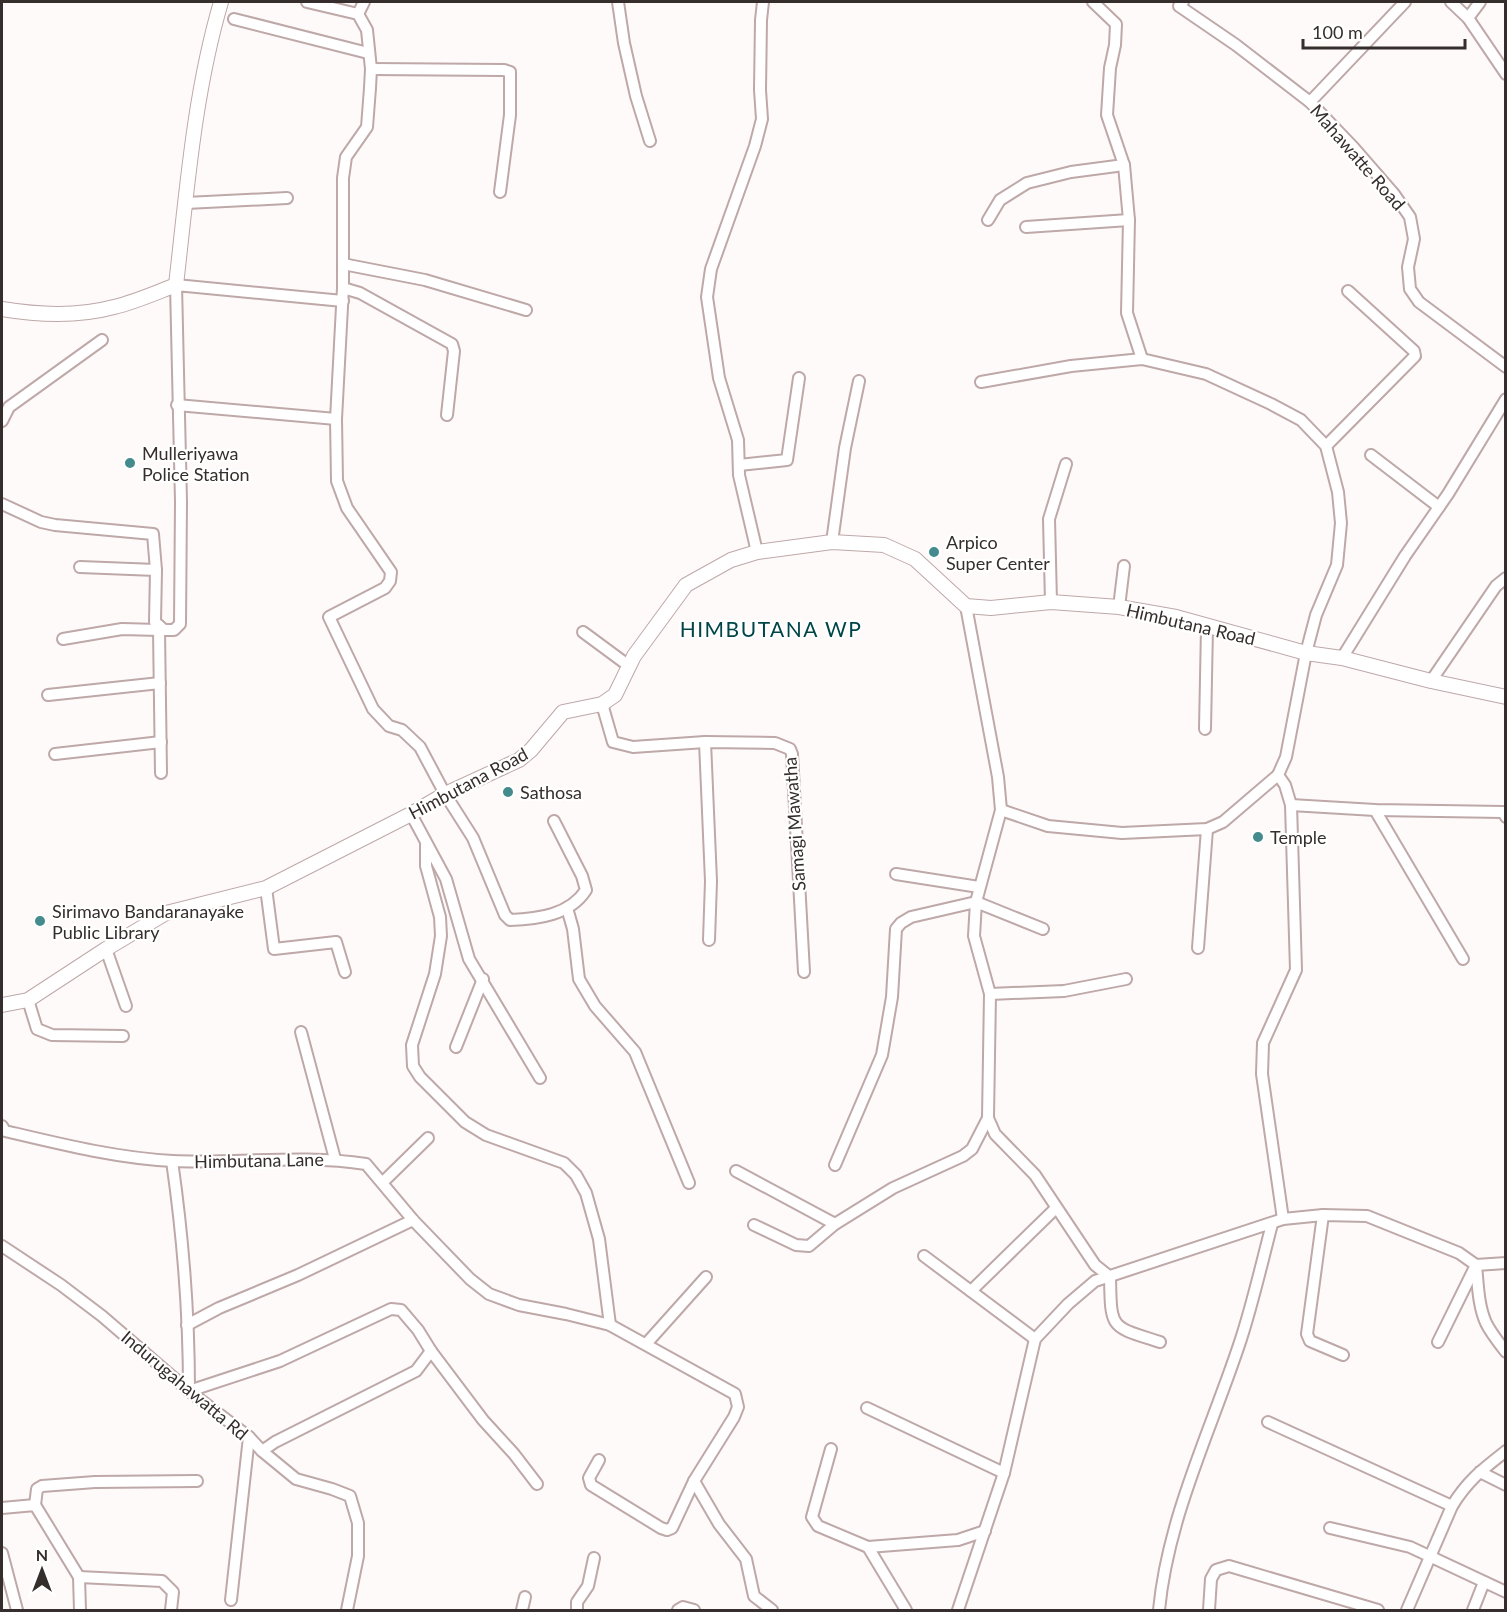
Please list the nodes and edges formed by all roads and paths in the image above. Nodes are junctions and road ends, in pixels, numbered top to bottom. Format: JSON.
{"nodes":[{"id":1,"x":221,"y":2,"type":"edge"},
{"id":2,"x":307,"y":2,"type":"edge"},
{"id":3,"x":364,"y":2,"type":"edge"},
{"id":4,"x":618,"y":2,"type":"edge"},
{"id":5,"x":763,"y":2,"type":"edge"},
{"id":6,"x":1093,"y":2,"type":"edge"},
{"id":7,"x":1183,"y":2,"type":"edge"},
{"id":8,"x":1406,"y":2,"type":"edge"},
{"id":9,"x":1451,"y":2,"type":"edge"},
{"id":10,"x":1480,"y":2,"type":"edge"},
{"id":11,"x":358,"y":14,"type":"junction"},
{"id":12,"x":1468,"y":18,"type":"junction"},
{"id":13,"x":234,"y":19,"type":"dead end"},
{"id":14,"x":368,"y":53,"type":"junction"},
{"id":15,"x":371,"y":69,"type":"junction"},
{"id":16,"x":1506,"y":74,"type":"edge"},
{"id":17,"x":1310,"y":102,"type":"junction"},
{"id":18,"x":650,"y":141,"type":"dead end"},
{"id":19,"x":1124,"y":165,"type":"junction"},
{"id":20,"x":500,"y":192,"type":"dead end"},
{"id":21,"x":287,"y":198,"type":"dead end"},
{"id":22,"x":186,"y":203,"type":"junction"},
{"id":23,"x":988,"y":220,"type":"dead end"},
{"id":24,"x":1129,"y":220,"type":"junction"},
{"id":25,"x":1026,"y":227,"type":"dead end"},
{"id":26,"x":343,"y":264,"type":"junction"},
{"id":27,"x":176,"y":285,"type":"junction"},
{"id":28,"x":343,"y":288,"type":"junction"},
{"id":29,"x":1348,"y":291,"type":"dead end"},
{"id":30,"x":343,"y":301,"type":"junction"},
{"id":31,"x":2,"y":309,"type":"edge"},
{"id":32,"x":526,"y":310,"type":"dead end"},
{"id":33,"x":102,"y":340,"type":"dead end"},
{"id":34,"x":1142,"y":359,"type":"junction"},
{"id":35,"x":1506,"y":367,"type":"edge"},
{"id":36,"x":799,"y":378,"type":"dead end"},
{"id":37,"x":859,"y":381,"type":"dead end"},
{"id":38,"x":981,"y":382,"type":"dead end"},
{"id":39,"x":1506,"y":399,"type":"edge"},
{"id":40,"x":177,"y":405,"type":"junction"},
{"id":41,"x":447,"y":415,"type":"dead end"},
{"id":42,"x":336,"y":419,"type":"junction"},
{"id":43,"x":2,"y":421,"type":"edge"},
{"id":44,"x":1326,"y":446,"type":"junction"},
{"id":45,"x":1371,"y":455,"type":"dead end"},
{"id":46,"x":1066,"y":464,"type":"dead end"},
{"id":47,"x":739,"y":465,"type":"junction"},
{"id":48,"x":2,"y":504,"type":"edge"},
{"id":49,"x":1439,"y":507,"type":"junction"},
{"id":50,"x":832,"y":542,"type":"junction"},
{"id":51,"x":757,"y":552,"type":"junction"},
{"id":52,"x":1124,"y":566,"type":"dead end"},
{"id":53,"x":80,"y":567,"type":"dead end"},
{"id":54,"x":156,"y":570,"type":"junction"},
{"id":55,"x":1506,"y":578,"type":"edge"},
{"id":56,"x":1051,"y":602,"type":"junction"},
{"id":57,"x":966,"y":606,"type":"junction"},
{"id":58,"x":1119,"y":607,"type":"junction"},
{"id":59,"x":157,"y":626,"type":"junction"},
{"id":60,"x":1207,"y":627,"type":"junction"},
{"id":61,"x":583,"y":632,"type":"dead end"},
{"id":62,"x":63,"y":639,"type":"dead end"},
{"id":63,"x":1306,"y":653,"type":"junction"},
{"id":64,"x":1342,"y":658,"type":"junction"},
{"id":65,"x":629,"y":666,"type":"junction"},
{"id":66,"x":1431,"y":681,"type":"junction"},
{"id":67,"x":160,"y":683,"type":"junction"},
{"id":68,"x":48,"y":695,"type":"dead end"},
{"id":69,"x":1506,"y":698,"type":"edge"},
{"id":70,"x":602,"y":704,"type":"junction"},
{"id":71,"x":1205,"y":729,"type":"dead end"},
{"id":72,"x":161,"y":742,"type":"junction"},
{"id":73,"x":705,"y":742,"type":"junction"},
{"id":74,"x":55,"y":754,"type":"dead end"},
{"id":75,"x":161,"y":773,"type":"dead end"},
{"id":76,"x":1278,"y":775,"type":"junction"},
{"id":77,"x":445,"y":794,"type":"junction"},
{"id":78,"x":1291,"y":805,"type":"junction"},
{"id":79,"x":1001,"y":810,"type":"junction"},
{"id":80,"x":1375,"y":810,"type":"junction"},
{"id":81,"x":411,"y":814,"type":"junction"},
{"id":82,"x":1506,"y":817,"type":"edge"},
{"id":83,"x":554,"y":821,"type":"dead end"},
{"id":84,"x":1207,"y":829,"type":"junction"},
{"id":85,"x":426,"y":844,"type":"junction"},
{"id":86,"x":896,"y":874,"type":"dead end"},
{"id":87,"x":979,"y":887,"type":"junction"},
{"id":88,"x":266,"y":888,"type":"junction"},
{"id":89,"x":976,"y":902,"type":"junction"},
{"id":90,"x":567,"y":908,"type":"junction"},
{"id":91,"x":1043,"y":928,"type":"dead end"},
{"id":92,"x":709,"y":940,"type":"dead end"},
{"id":93,"x":1198,"y":948,"type":"dead end"},
{"id":94,"x":106,"y":949,"type":"junction"},
{"id":95,"x":1463,"y":959,"type":"dead end"},
{"id":96,"x":345,"y":972,"type":"dead end"},
{"id":97,"x":804,"y":972,"type":"dead end"},
{"id":98,"x":483,"y":979,"type":"junction"},
{"id":99,"x":1126,"y":979,"type":"dead end"},
{"id":100,"x":990,"y":994,"type":"junction"},
{"id":101,"x":28,"y":1000,"type":"junction"},
{"id":102,"x":2,"y":1005,"type":"edge"},
{"id":103,"x":126,"y":1006,"type":"dead end"},
{"id":104,"x":301,"y":1032,"type":"dead end"},
{"id":105,"x":123,"y":1036,"type":"dead end"},
{"id":106,"x":456,"y":1047,"type":"dead end"},
{"id":107,"x":540,"y":1078,"type":"dead end"},
{"id":108,"x":988,"y":1118,"type":"junction"},
{"id":109,"x":2,"y":1126,"type":"edge"},
{"id":110,"x":429,"y":1138,"type":"dead end"},
{"id":111,"x":335,"y":1159,"type":"junction"},
{"id":112,"x":172,"y":1161,"type":"junction"},
{"id":113,"x":835,"y":1165,"type":"dead end"},
{"id":114,"x":736,"y":1171,"type":"dead end"},
{"id":115,"x":383,"y":1182,"type":"junction"},
{"id":116,"x":690,"y":1183,"type":"dead end"},
{"id":117,"x":1056,"y":1208,"type":"junction"},
{"id":118,"x":1323,"y":1215,"type":"junction"},
{"id":119,"x":1283,"y":1219,"type":"junction"},
{"id":120,"x":413,"y":1220,"type":"junction"},
{"id":121,"x":835,"y":1224,"type":"junction"},
{"id":122,"x":1272,"y":1224,"type":"junction"},
{"id":123,"x":754,"y":1225,"type":"dead end"},
{"id":124,"x":2,"y":1246,"type":"edge"},
{"id":125,"x":924,"y":1256,"type":"dead end"},
{"id":126,"x":1506,"y":1263,"type":"edge"},
{"id":127,"x":1476,"y":1265,"type":"junction"},
{"id":128,"x":706,"y":1277,"type":"dead end"},
{"id":129,"x":1110,"y":1277,"type":"junction"},
{"id":130,"x":971,"y":1291,"type":"junction"},
{"id":131,"x":187,"y":1324,"type":"junction"},
{"id":132,"x":610,"y":1325,"type":"junction"},
{"id":133,"x":1035,"y":1339,"type":"junction"},
{"id":134,"x":1160,"y":1342,"type":"dead end"},
{"id":135,"x":1438,"y":1342,"type":"dead end"},
{"id":136,"x":646,"y":1344,"type":"junction"},
{"id":137,"x":431,"y":1351,"type":"junction"},
{"id":138,"x":1506,"y":1352,"type":"edge"},
{"id":139,"x":1343,"y":1355,"type":"dead end"},
{"id":140,"x":189,"y":1391,"type":"junction"},
{"id":141,"x":867,"y":1408,"type":"dead end"},
{"id":142,"x":1268,"y":1422,"type":"dead end"},
{"id":143,"x":249,"y":1437,"type":"junction"},
{"id":144,"x":831,"y":1449,"type":"dead end"},
{"id":145,"x":262,"y":1451,"type":"junction"},
{"id":146,"x":1506,"y":1451,"type":"edge"},
{"id":147,"x":599,"y":1460,"type":"dead end"},
{"id":148,"x":1480,"y":1472,"type":"junction"},
{"id":149,"x":1004,"y":1473,"type":"junction"},
{"id":150,"x":197,"y":1481,"type":"dead end"},
{"id":151,"x":694,"y":1481,"type":"junction"},
{"id":152,"x":537,"y":1484,"type":"dead end"},
{"id":153,"x":1506,"y":1485,"type":"edge"},
{"id":154,"x":35,"y":1505,"type":"junction"},
{"id":155,"x":1452,"y":1506,"type":"junction"},
{"id":156,"x":2,"y":1508,"type":"edge"},
{"id":157,"x":1330,"y":1528,"type":"dead end"},
{"id":158,"x":985,"y":1532,"type":"junction"},
{"id":159,"x":867,"y":1547,"type":"junction"},
{"id":160,"x":2,"y":1553,"type":"edge"},
{"id":161,"x":594,"y":1558,"type":"dead end"},
{"id":162,"x":1431,"y":1558,"type":"junction"},
{"id":163,"x":79,"y":1577,"type":"junction"},
{"id":164,"x":1484,"y":1582,"type":"junction"},
{"id":165,"x":1506,"y":1592,"type":"edge"},
{"id":166,"x":525,"y":1597,"type":"dead end"},
{"id":167,"x":231,"y":1600,"type":"dead end"},
{"id":168,"x":17,"y":1611,"type":"edge"},
{"id":169,"x":80,"y":1611,"type":"edge"},
{"id":170,"x":171,"y":1611,"type":"edge"},
{"id":171,"x":347,"y":1611,"type":"edge"},
{"id":172,"x":522,"y":1611,"type":"edge"},
{"id":173,"x":577,"y":1611,"type":"edge"},
{"id":174,"x":678,"y":1611,"type":"edge"},
{"id":175,"x":694,"y":1611,"type":"edge"},
{"id":176,"x":772,"y":1611,"type":"edge"},
{"id":177,"x":906,"y":1611,"type":"edge"},
{"id":178,"x":958,"y":1611,"type":"edge"},
{"id":179,"x":1159,"y":1611,"type":"edge"},
{"id":180,"x":1209,"y":1611,"type":"edge"},
{"id":181,"x":1378,"y":1611,"type":"edge"},
{"id":182,"x":1407,"y":1611,"type":"edge"},
{"id":183,"x":1473,"y":1611,"type":"edge"}],
"edges":[{"from":1,"to":22,"type":"street"},
{"from":2,"to":11,"type":"street"},
{"from":3,"to":11,"type":"street"},
{"from":4,"to":18,"type":"street"},
{"from":5,"to":47,"type":"street"},
{"from":6,"to":19,"type":"street"},
{"from":7,"to":17,"type":"street","name":"Mahawatte Road"},
{"from":8,"to":17,"type":"street"},
{"from":9,"to":12,"type":"street"},
{"from":10,"to":12,"type":"street"},
{"from":11,"to":14,"type":"street"},
{"from":12,"to":16,"type":"street"},
{"from":13,"to":14,"type":"street"},
{"from":14,"to":15,"type":"street"},
{"from":15,"to":20,"type":"street"},
{"from":15,"to":26,"type":"street"},
{"from":17,"to":35,"type":"street","name":"Mahawatte Road"},
{"from":19,"to":23,"type":"street"},
{"from":19,"to":24,"type":"street"},
{"from":21,"to":22,"type":"street"},
{"from":22,"to":27,"type":"street"},
{"from":24,"to":25,"type":"street"},
{"from":24,"to":34,"type":"street"},
{"from":26,"to":28,"type":"street"},
{"from":26,"to":32,"type":"street"},
{"from":27,"to":30,"type":"street"},
{"from":27,"to":31,"type":"street"},
{"from":27,"to":40,"type":"street"},
{"from":28,"to":30,"type":"street"},
{"from":28,"to":41,"type":"street"},
{"from":29,"to":44,"type":"street"},
{"from":30,"to":42,"type":"street"},
{"from":33,"to":43,"type":"street"},
{"from":34,"to":38,"type":"street"},
{"from":34,"to":44,"type":"street"},
{"from":36,"to":47,"type":"street"},
{"from":37,"to":50,"type":"street"},
{"from":39,"to":49,"type":"street"},
{"from":40,"to":42,"type":"street"},
{"from":40,"to":59,"type":"street"},
{"from":42,"to":77,"type":"street"},
{"from":44,"to":63,"type":"street"},
{"from":45,"to":49,"type":"street"},
{"from":46,"to":56,"type":"street"},
{"from":47,"to":51,"type":"street"},
{"from":48,"to":54,"type":"street"},
{"from":49,"to":64,"type":"street"},
{"from":50,"to":51,"type":"street"},
{"from":50,"to":57,"type":"street"},
{"from":51,"to":65,"type":"street"},
{"from":52,"to":58,"type":"street"},
{"from":53,"to":54,"type":"street"},
{"from":54,"to":59,"type":"street"},
{"from":55,"to":66,"type":"street"},
{"from":56,"to":57,"type":"street","name":"Himbutana Road"},
{"from":56,"to":58,"type":"street","name":"Himbutana Road"},
{"from":57,"to":79,"type":"street"},
{"from":58,"to":60,"type":"street","name":"Himbutana Road"},
{"from":59,"to":62,"type":"street"},
{"from":59,"to":67,"type":"street"},
{"from":60,"to":63,"type":"street","name":"Himbutana Road"},
{"from":60,"to":71,"type":"street"},
{"from":61,"to":65,"type":"street"},
{"from":63,"to":64,"type":"street","name":"Himbutana Road"},
{"from":63,"to":76,"type":"street"},
{"from":64,"to":66,"type":"street","name":"Himbutana Road"},
{"from":65,"to":70,"type":"street"},
{"from":66,"to":69,"type":"street","name":"Himbutana Road"},
{"from":67,"to":68,"type":"street"},
{"from":67,"to":72,"type":"street"},
{"from":70,"to":73,"type":"street","name":"Samagi Mawatha"},
{"from":70,"to":77,"type":"street","name":"Himbutana Road"},
{"from":72,"to":74,"type":"street"},
{"from":72,"to":75,"type":"street"},
{"from":73,"to":92,"type":"street"},
{"from":73,"to":97,"type":"street","name":"Samagi Mawatha"},
{"from":76,"to":78,"type":"street"},
{"from":76,"to":84,"type":"street"},
{"from":77,"to":81,"type":"street","name":"Himbutana Road"},
{"from":77,"to":90,"type":"street"},
{"from":78,"to":80,"type":"street"},
{"from":78,"to":119,"type":"street"},
{"from":79,"to":84,"type":"street"},
{"from":79,"to":87,"type":"street"},
{"from":80,"to":82,"type":"street"},
{"from":80,"to":95,"type":"street"},
{"from":81,"to":85,"type":"street"},
{"from":81,"to":88,"type":"street","name":"Himbutana Road"},
{"from":83,"to":90,"type":"street"},
{"from":84,"to":93,"type":"street"},
{"from":85,"to":98,"type":"street"},
{"from":85,"to":132,"type":"street"},
{"from":86,"to":87,"type":"street"},
{"from":87,"to":89,"type":"street"},
{"from":88,"to":94,"type":"street","name":"Himbutana Road"},
{"from":88,"to":96,"type":"street"},
{"from":89,"to":91,"type":"street"},
{"from":89,"to":100,"type":"street"},
{"from":89,"to":113,"type":"street"},
{"from":90,"to":116,"type":"street"},
{"from":94,"to":101,"type":"street","name":"Himbutana Road"},
{"from":94,"to":103,"type":"street"},
{"from":98,"to":106,"type":"street"},
{"from":98,"to":107,"type":"street"},
{"from":99,"to":100,"type":"street"},
{"from":100,"to":108,"type":"street"},
{"from":101,"to":102,"type":"street","name":"Himbutana Road"},
{"from":101,"to":105,"type":"street"},
{"from":104,"to":111,"type":"street"},
{"from":108,"to":117,"type":"street"},
{"from":108,"to":121,"type":"street"},
{"from":109,"to":112,"type":"street","name":"Himbutana Lane"},
{"from":110,"to":115,"type":"street"},
{"from":111,"to":112,"type":"street","name":"Himbutana Lane"},
{"from":111,"to":115,"type":"street","name":"Himbutana Lane"},
{"from":112,"to":131,"type":"street"},
{"from":114,"to":121,"type":"street"},
{"from":115,"to":120,"type":"street","name":"Himbutana Lane"},
{"from":117,"to":129,"type":"street"},
{"from":117,"to":130,"type":"street"},
{"from":118,"to":119,"type":"street"},
{"from":118,"to":127,"type":"street"},
{"from":118,"to":139,"type":"street"},
{"from":119,"to":122,"type":"street"},
{"from":120,"to":131,"type":"street"},
{"from":120,"to":132,"type":"street","name":"Himbutana Lane"},
{"from":121,"to":123,"type":"street"},
{"from":122,"to":129,"type":"street"},
{"from":122,"to":179,"type":"street"},
{"from":124,"to":140,"type":"street","name":"Indurugahawatta Rd"},
{"from":125,"to":130,"type":"street"},
{"from":126,"to":127,"type":"street"},
{"from":127,"to":135,"type":"street"},
{"from":127,"to":138,"type":"street"},
{"from":128,"to":136,"type":"street"},
{"from":129,"to":133,"type":"street"},
{"from":129,"to":134,"type":"street"},
{"from":130,"to":133,"type":"street"},
{"from":131,"to":140,"type":"street"},
{"from":132,"to":136,"type":"street","name":"Himbutana Lane"},
{"from":133,"to":149,"type":"street"},
{"from":136,"to":151,"type":"street","name":"Himbutana Lane"},
{"from":137,"to":140,"type":"street"},
{"from":137,"to":145,"type":"street"},
{"from":137,"to":152,"type":"street"},
{"from":140,"to":143,"type":"street","name":"Indurugahawatta Rd"},
{"from":141,"to":149,"type":"street"},
{"from":142,"to":155,"type":"street"},
{"from":143,"to":145,"type":"street","name":"Indurugahawatta Rd"},
{"from":143,"to":167,"type":"street"},
{"from":144,"to":159,"type":"street"},
{"from":145,"to":171,"type":"street","name":"Indurugahawatta Rd"},
{"from":146,"to":148,"type":"street"},
{"from":147,"to":151,"type":"street"},
{"from":148,"to":153,"type":"street"},
{"from":148,"to":155,"type":"street"},
{"from":149,"to":158,"type":"street"},
{"from":150,"to":154,"type":"street"},
{"from":151,"to":176,"type":"street"},
{"from":154,"to":156,"type":"street"},
{"from":154,"to":163,"type":"street"},
{"from":155,"to":162,"type":"street"},
{"from":157,"to":162,"type":"street"},
{"from":158,"to":159,"type":"street"},
{"from":158,"to":178,"type":"street"},
{"from":159,"to":177,"type":"street"},
{"from":160,"to":168,"type":"street"},
{"from":161,"to":173,"type":"street"},
{"from":162,"to":164,"type":"street"},
{"from":162,"to":182,"type":"street"},
{"from":163,"to":169,"type":"street"},
{"from":163,"to":170,"type":"street"},
{"from":164,"to":165,"type":"street"},
{"from":164,"to":183,"type":"street"},
{"from":166,"to":172,"type":"street"},
{"from":174,"to":175,"type":"street"},
{"from":180,"to":181,"type":"street"}]}
